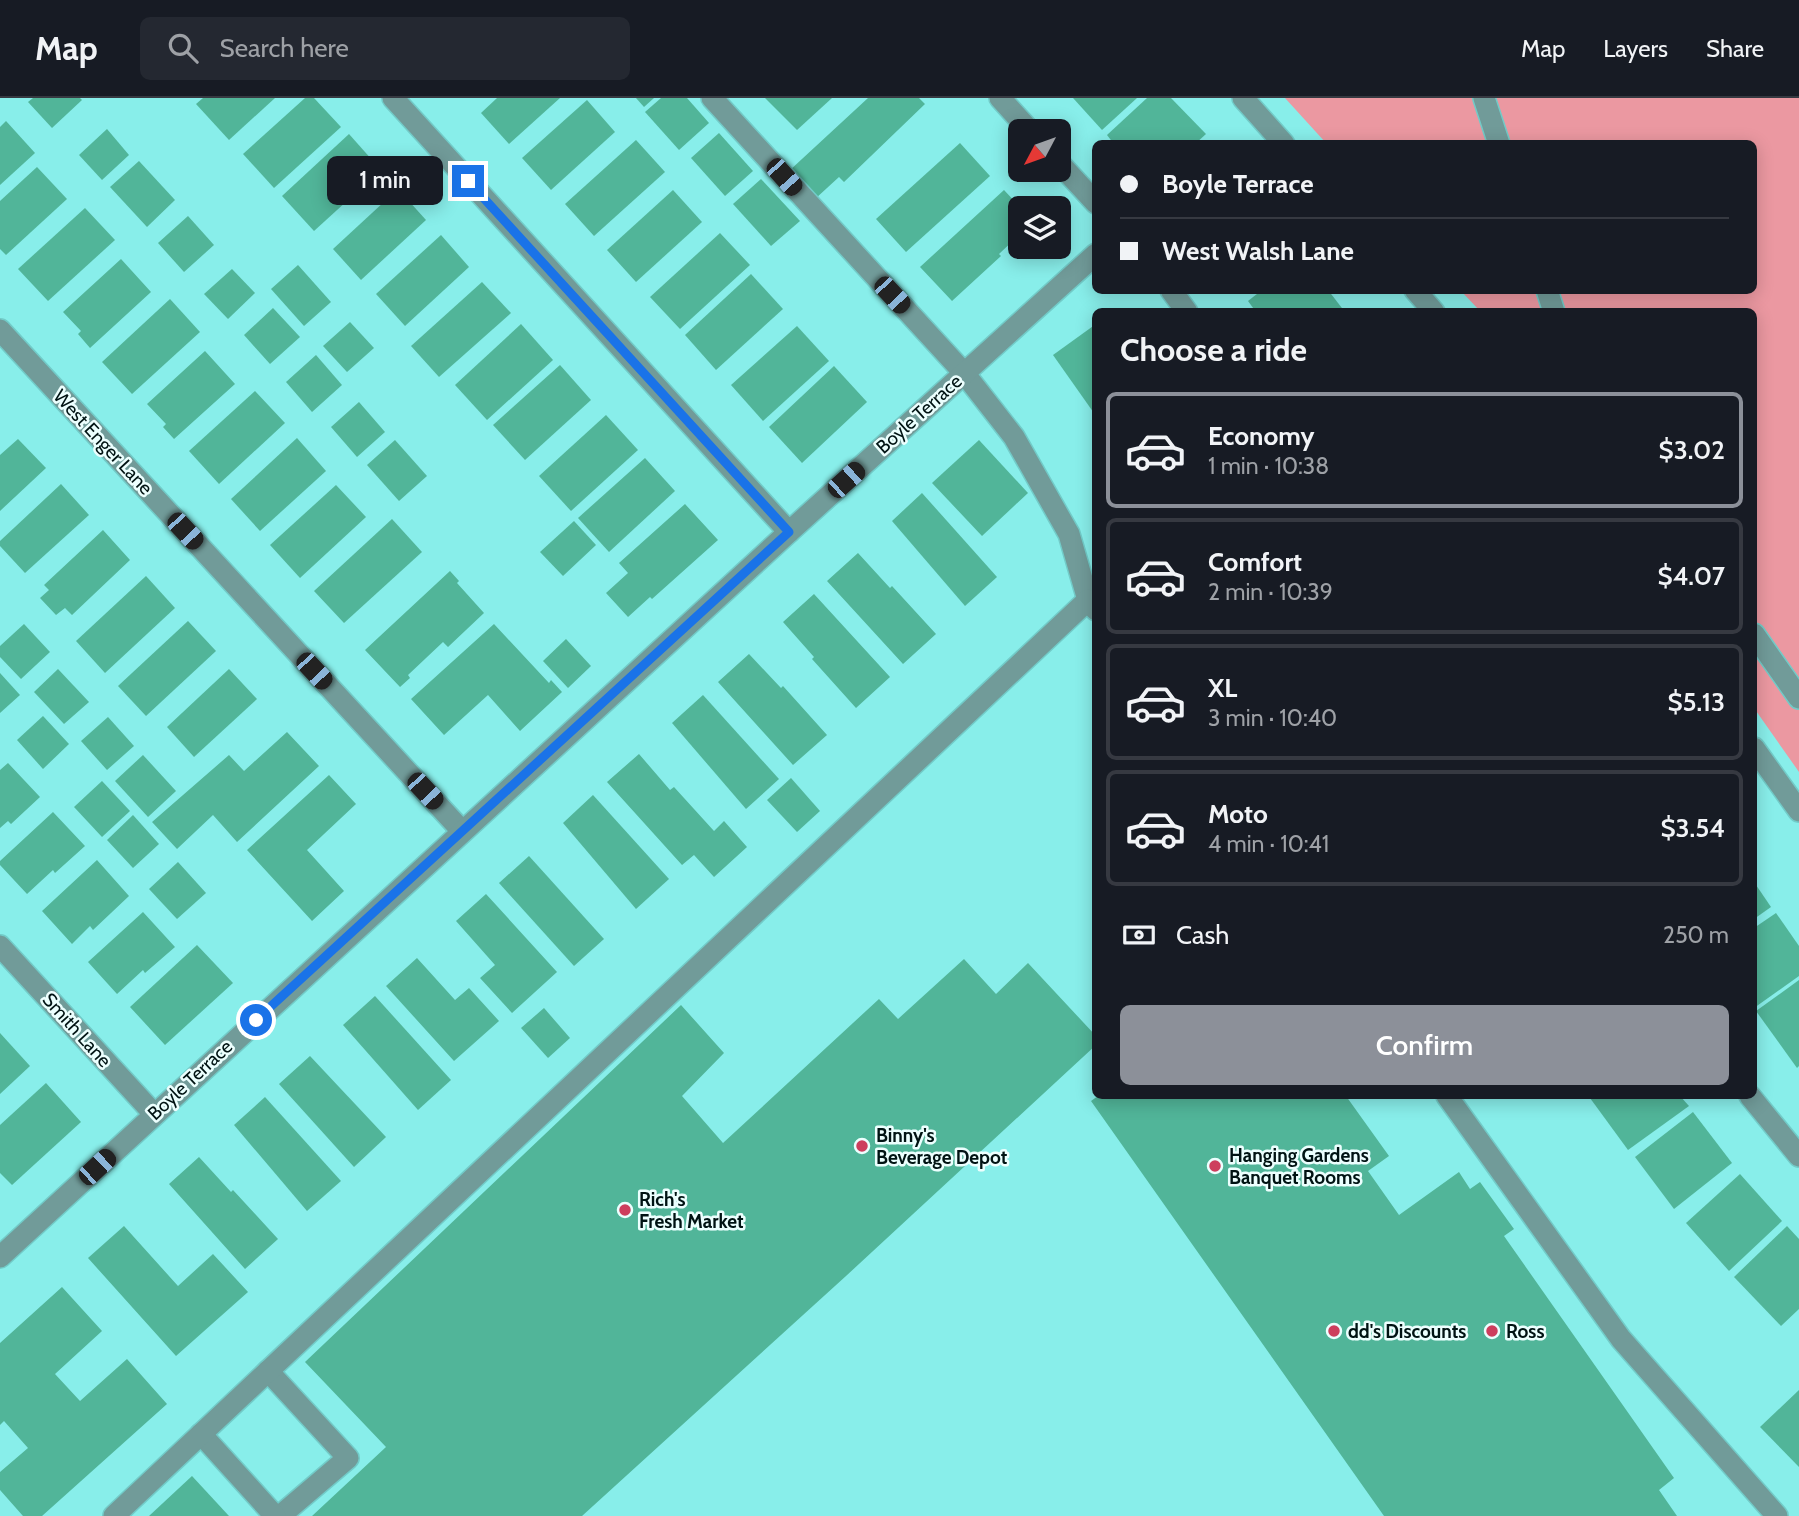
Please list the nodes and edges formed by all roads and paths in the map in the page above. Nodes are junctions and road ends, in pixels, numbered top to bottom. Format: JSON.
{"nodes":[{"id":1,"x":393,"y":98,"type":"edge"},
{"id":2,"x":712,"y":98,"type":"edge"},
{"id":3,"x":1000,"y":98,"type":"edge"},
{"id":4,"x":1243,"y":98,"type":"edge"},
{"id":5,"x":1484,"y":98,"type":"edge"},
{"id":6,"x":1019,"y":119,"type":"edge"},
{"id":7,"x":1280,"y":140,"type":"edge"},
{"id":8,"x":1498,"y":140,"type":"edge"},
{"id":9,"x":1071,"y":176,"type":"edge"},
{"id":10,"x":1092,"y":199,"type":"edge"},
{"id":11,"x":1092,"y":258,"type":"edge"},
{"id":12,"x":1418,"y":294,"type":"edge"},
{"id":13,"x":1431,"y":308,"type":"edge"},
{"id":14,"x":0,"y":330,"type":"edge"},
{"id":15,"x":964,"y":373,"type":"junction"},
{"id":16,"x":789,"y":532,"type":"junction"},
{"id":17,"x":1092,"y":605,"type":"edge"},
{"id":18,"x":1757,"y":638,"type":"edge"},
{"id":19,"x":1799,"y":698,"type":"edge"},
{"id":20,"x":1757,"y":752,"type":"edge"},
{"id":21,"x":1799,"y":811,"type":"edge"},
{"id":22,"x":461,"y":831,"type":"junction"},
{"id":23,"x":0,"y":946,"type":"edge"},
{"id":24,"x":1449,"y":1099,"type":"edge"},
{"id":25,"x":1752,"y":1099,"type":"edge"},
{"id":26,"x":153,"y":1114,"type":"junction"},
{"id":27,"x":1799,"y":1156,"type":"edge"},
{"id":28,"x":1,"y":1255,"type":"edge"},
{"id":29,"x":268,"y":1371,"type":"junction"},
{"id":30,"x":201,"y":1434,"type":"junction"},
{"id":31,"x":114,"y":1516,"type":"edge"},
{"id":32,"x":275,"y":1516,"type":"edge"},
{"id":33,"x":280,"y":1516,"type":"edge"},
{"id":34,"x":1777,"y":1516,"type":"edge"}],
"edges":[{"from":1,"to":16,"type":"street"},
{"from":2,"to":15,"type":"street"},
{"from":3,"to":6,"type":"street"},
{"from":4,"to":7,"type":"street"},
{"from":5,"to":8,"type":"street"},
{"from":9,"to":10,"type":"street"},
{"from":11,"to":15,"type":"street","name":"Boyle Terrace"},
{"from":12,"to":13,"type":"street"},
{"from":14,"to":22,"type":"street","name":"West Enger Lane"},
{"from":15,"to":16,"type":"street","name":"Boyle Terrace"},
{"from":15,"to":17,"type":"street"},
{"from":16,"to":22,"type":"street","name":"Boyle Terrace"},
{"from":17,"to":29,"type":"street"},
{"from":18,"to":19,"type":"street"},
{"from":20,"to":21,"type":"street"},
{"from":22,"to":26,"type":"street","name":"Boyle Terrace"},
{"from":23,"to":26,"type":"street","name":"Smith Lane"},
{"from":24,"to":34,"type":"street"},
{"from":25,"to":27,"type":"street"},
{"from":26,"to":28,"type":"street","name":"Boyle Terrace"},
{"from":29,"to":30,"type":"street"},
{"from":29,"to":33,"type":"street"},
{"from":30,"to":31,"type":"street"},
{"from":30,"to":32,"type":"street"}]}
